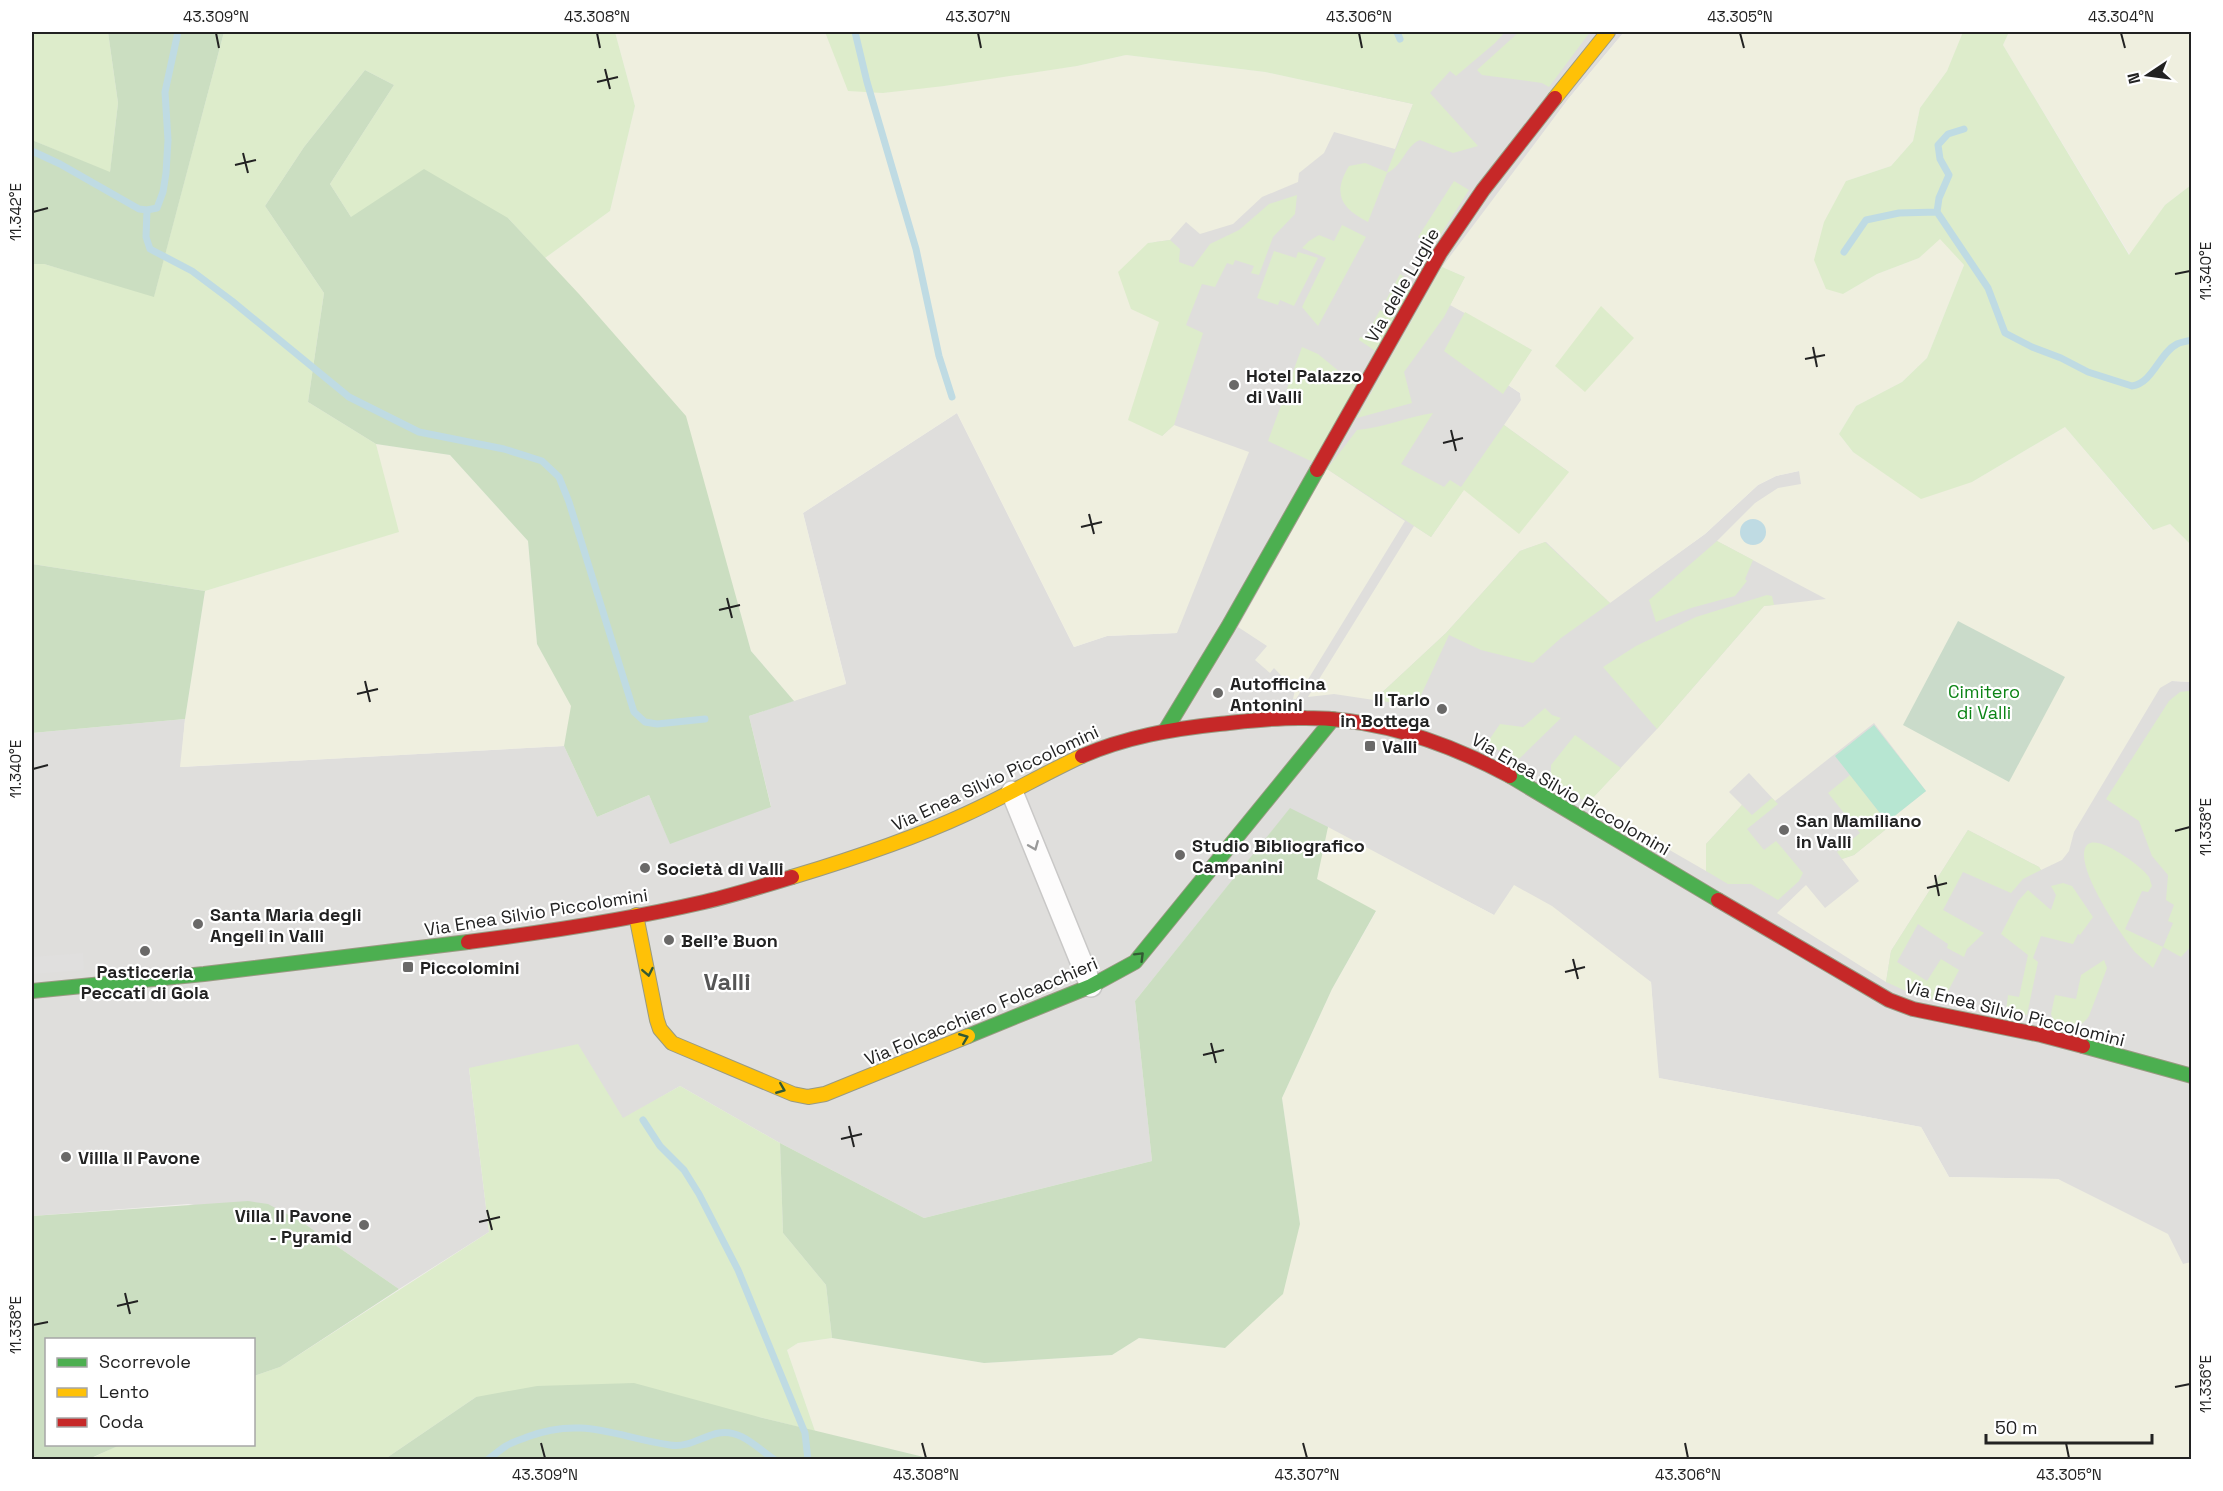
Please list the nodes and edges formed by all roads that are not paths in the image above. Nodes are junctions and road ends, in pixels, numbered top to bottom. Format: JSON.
{"nodes":[{"id":1,"x":1608,"y":32,"type":"edge"},
{"id":2,"x":1333,"y":719,"type":"junction"},
{"id":3,"x":1165,"y":731,"type":"junction"},
{"id":4,"x":1012,"y":792,"type":"junction"},
{"id":5,"x":636,"y":915,"type":"junction"},
{"id":6,"x":1091,"y":986,"type":"junction"},
{"id":7,"x":32,"y":991,"type":"edge"},
{"id":8,"x":2192,"y":1076,"type":"edge"}],
"edges":[{"from":1,"to":3,"type":"main road","name":"Via delle Luglie"},
{"from":2,"to":3,"type":"main road","name":"Via Enea Silvio Piccolomini"},
{"from":6,"to":2,"type":"main road","name":"Via Folcacchiero Folcacchieri","one_way":true},
{"from":2,"to":8,"type":"main road","name":"Via Enea Silvio Piccolomini"},
{"from":3,"to":4,"type":"main road","name":"Via Enea Silvio Piccolomini"},
{"from":4,"to":5,"type":"main road","name":"Via Enea Silvio Piccolomini"},
{"from":4,"to":6,"type":"street","one_way":true},
{"from":5,"to":6,"type":"main road","name":"Via Folcacchiero Folcacchieri","one_way":true},
{"from":5,"to":7,"type":"main road","name":"Via Enea Silvio Piccolomini"}]}
